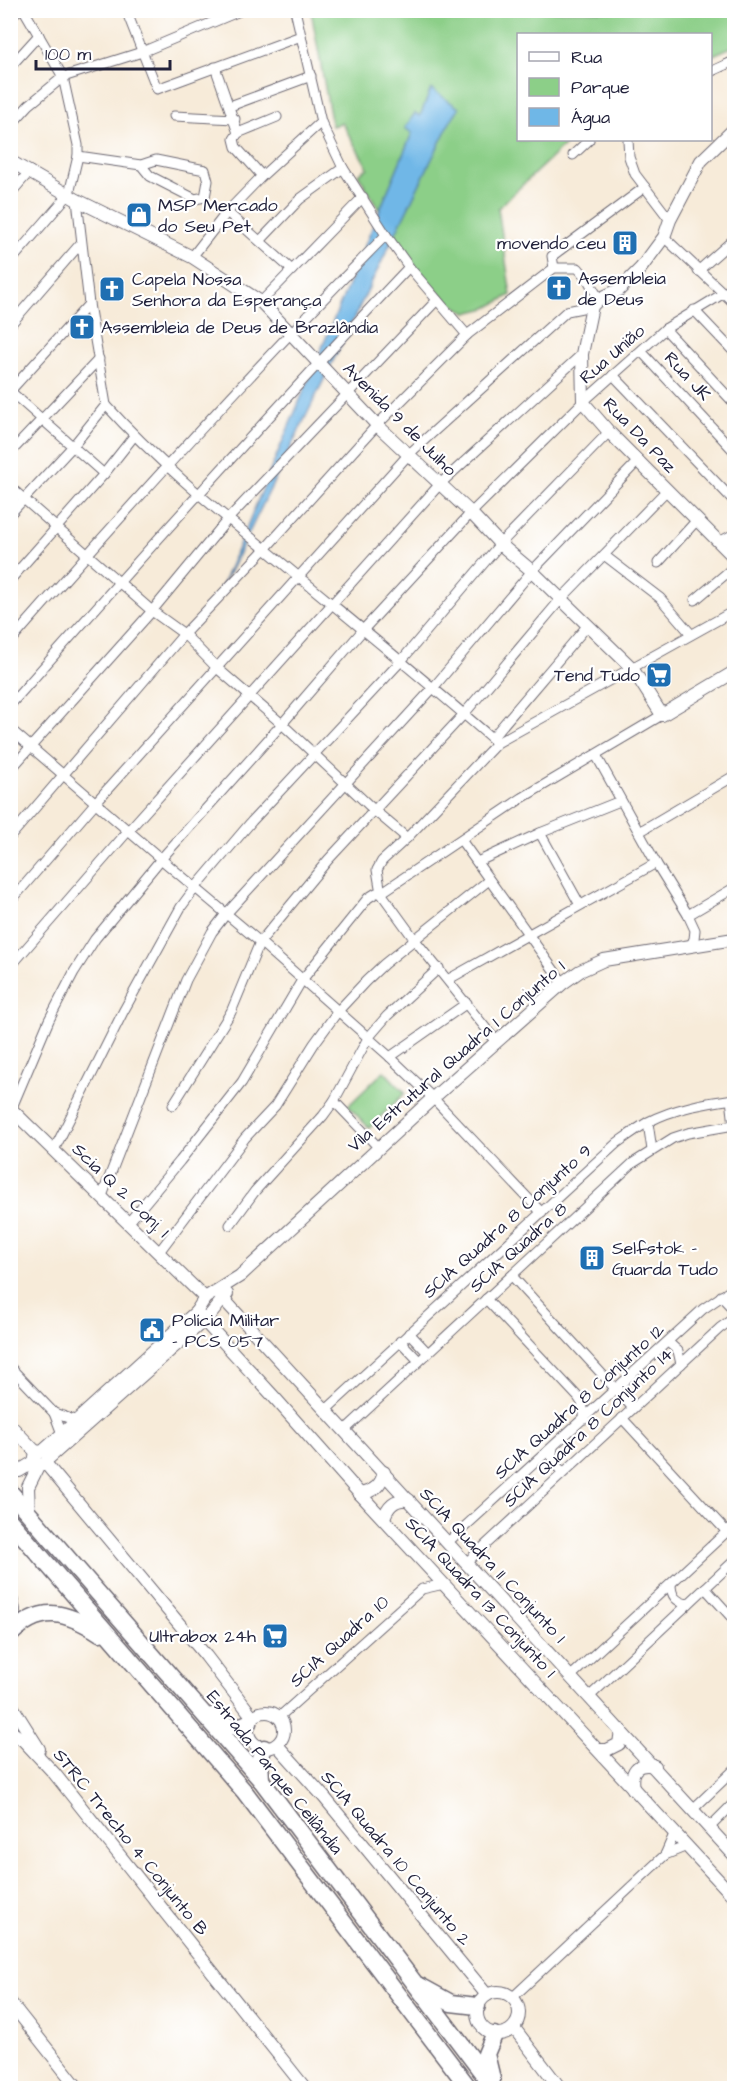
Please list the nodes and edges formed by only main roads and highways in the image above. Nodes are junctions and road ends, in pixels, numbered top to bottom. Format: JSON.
{"nodes":[{"id":1,"x":10,"y":1492,"type":"edge"},
{"id":2,"x":10,"y":1521,"type":"edge"},
{"id":3,"x":10,"y":1633,"type":"edge"},
{"id":4,"x":115,"y":1642,"type":"junction"},
{"id":5,"x":189,"y":1698,"type":"junction"},
{"id":6,"x":250,"y":1719,"type":"road end"},
{"id":7,"x":270,"y":1747,"type":"road end"},
{"id":8,"x":261,"y":1780,"type":"junction"},
{"id":9,"x":414,"y":1982,"type":"junction"},
{"id":10,"x":482,"y":2001,"type":"road end"},
{"id":11,"x":494,"y":2035,"type":"road end"},
{"id":12,"x":469,"y":2088,"type":"edge"},
{"id":13,"x":495,"y":2088,"type":"edge"}],
"edges":[{"from":1,"to":5,"type":"highway","name":"Estrada Parque Ceilândia"},
{"from":2,"to":4,"type":"highway","name":"Estrada Parque Ceilândia"},
{"from":3,"to":4,"type":"highway"},
{"from":4,"to":12,"type":"highway","name":"Estrada Parque Ceilândia"},
{"from":5,"to":6,"type":"highway"},
{"from":5,"to":8,"type":"highway","name":"Estrada Parque Ceilândia"},
{"from":7,"to":8,"type":"highway"},
{"from":8,"to":9,"type":"highway","name":"Estrada Parque Ceilândia"},
{"from":9,"to":10,"type":"highway"},
{"from":9,"to":13,"type":"highway","name":"Estrada Parque Ceilândia"},
{"from":11,"to":13,"type":"highway"}]}
